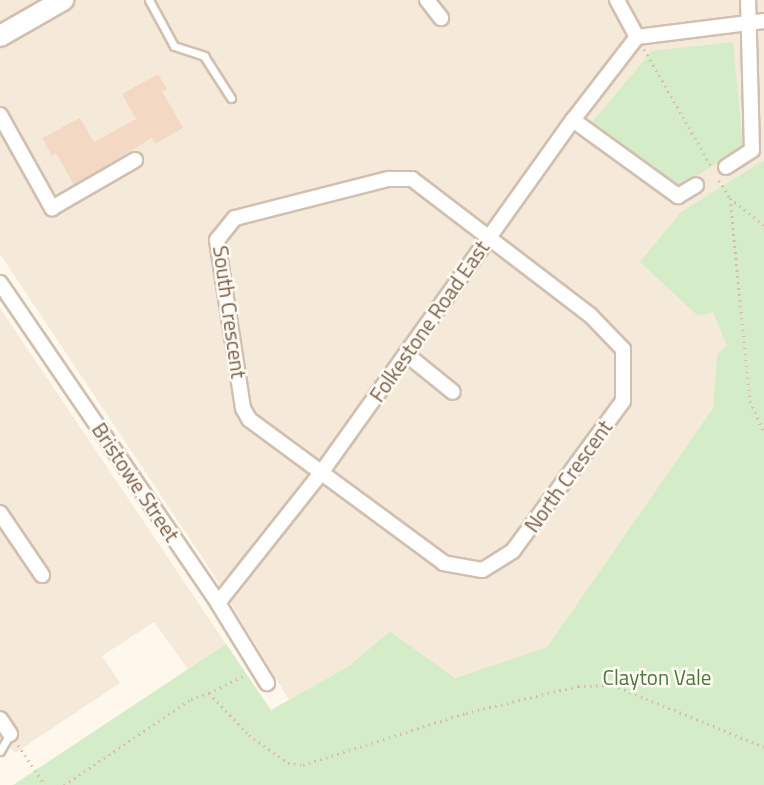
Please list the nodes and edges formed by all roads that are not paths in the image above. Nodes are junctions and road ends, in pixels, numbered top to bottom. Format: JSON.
{"nodes":[{"id":1,"x":63,"y":0,"type":"edge"},
{"id":2,"x":149,"y":0,"type":"edge"},
{"id":3,"x":427,"y":0,"type":"edge"},
{"id":4,"x":617,"y":0,"type":"edge"},
{"id":5,"x":748,"y":0,"type":"edge"},
{"id":6,"x":441,"y":18,"type":"dead end"},
{"id":7,"x":757,"y":21,"type":"edge"},
{"id":8,"x":0,"y":36,"type":"edge"},
{"id":9,"x":638,"y":37,"type":"junction"},
{"id":10,"x":231,"y":98,"type":"dead end"},
{"id":11,"x":0,"y":115,"type":"edge"},
{"id":12,"x":573,"y":120,"type":"junction"},
{"id":13,"x":135,"y":160,"type":"dead end"},
{"id":14,"x":726,"y":166,"type":"dead end"},
{"id":15,"x":696,"y":185,"type":"dead end"},
{"id":16,"x":487,"y":240,"type":"junction"},
{"id":17,"x":0,"y":283,"type":"edge"},
{"id":18,"x":406,"y":354,"type":"junction"},
{"id":19,"x":453,"y":392,"type":"dead end"},
{"id":20,"x":321,"y":473,"type":"junction"},
{"id":21,"x":0,"y":513,"type":"edge"},
{"id":22,"x":42,"y":575,"type":"dead end"},
{"id":23,"x":218,"y":603,"type":"junction"},
{"id":24,"x":267,"y":683,"type":"dead end"},
{"id":25,"x":0,"y":719,"type":"edge"},
{"id":26,"x":10,"y":734,"type":"joint"},
{"id":27,"x":0,"y":751,"type":"edge"}],
"edges":[{"from":1,"to":8,"type":"street"},
{"from":2,"to":10,"type":"lane"},
{"from":3,"to":6,"type":"street"},
{"from":4,"to":9,"type":"street"},
{"from":5,"to":7,"type":"street"},
{"from":7,"to":9,"type":"street"},
{"from":7,"to":14,"type":"street"},
{"from":9,"to":12,"type":"street","name":"Folkestone Road East"},
{"from":11,"to":13,"type":"street"},
{"from":12,"to":15,"type":"street"},
{"from":12,"to":16,"type":"street","name":"Folkestone Road East"},
{"from":16,"to":18,"type":"street","name":"Folkestone Road East"},
{"from":16,"to":20,"type":"street","name":"South Crescent"},
{"from":16,"to":20,"type":"street","name":"North Crescent"},
{"from":17,"to":23,"type":"street","name":"Bristowe Street"},
{"from":18,"to":19,"type":"street"},
{"from":18,"to":20,"type":"street","name":"Folkestone Road East"},
{"from":20,"to":23,"type":"street","name":"Folkestone Road East"},
{"from":21,"to":22,"type":"street"},
{"from":23,"to":24,"type":"street","name":"Bristowe Street"},
{"from":25,"to":26,"type":"street"},
{"from":26,"to":27,"type":"lane"}]}
